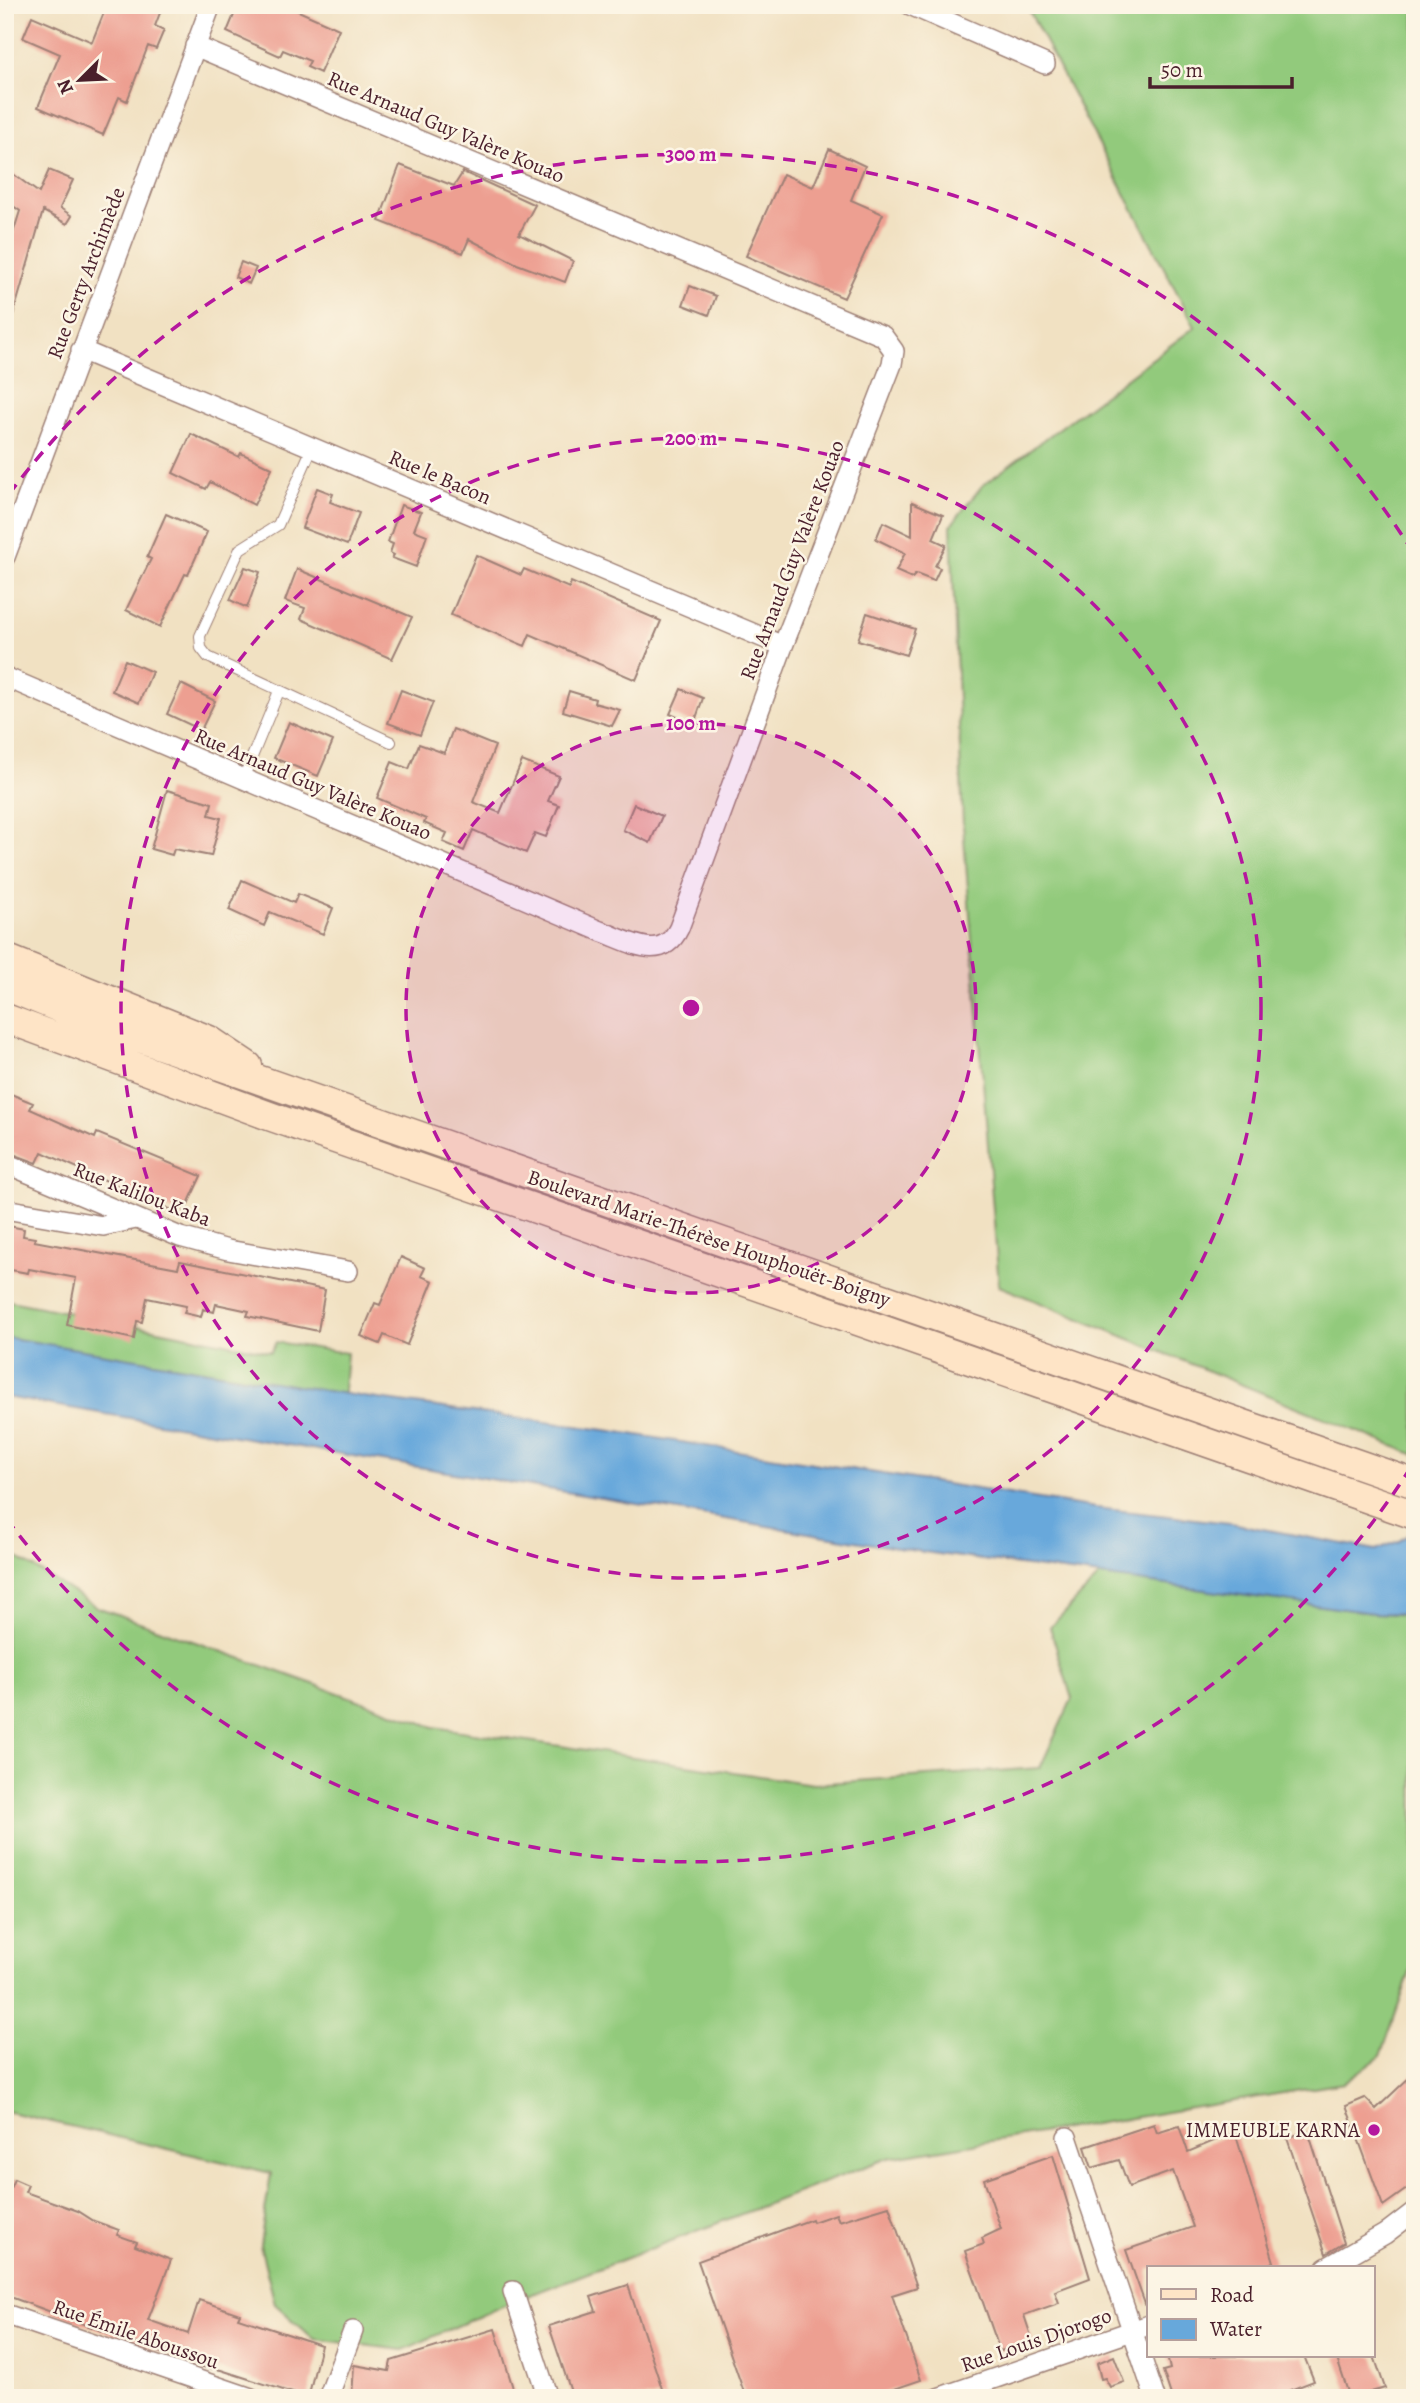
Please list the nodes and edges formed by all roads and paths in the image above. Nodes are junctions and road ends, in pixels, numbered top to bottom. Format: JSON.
{"nodes":[{"id":1,"x":211,"y":5,"type":"edge"},
{"id":2,"x":910,"y":5,"type":"edge"},
{"id":3,"x":195,"y":46,"type":"junction"},
{"id":4,"x":1045,"y":64,"type":"dead end"},
{"id":5,"x":81,"y":350,"type":"junction"},
{"id":6,"x":312,"y":448,"type":"junction"},
{"id":7,"x":5,"y":557,"type":"edge"},
{"id":8,"x":783,"y":646,"type":"junction"},
{"id":9,"x":5,"y":677,"type":"edge"},
{"id":10,"x":279,"y":691,"type":"junction"},
{"id":11,"x":391,"y":742,"type":"dead end"},
{"id":12,"x":243,"y":779,"type":"junction"},
{"id":13,"x":5,"y":958,"type":"edge"},
{"id":14,"x":5,"y":986,"type":"edge"},
{"id":15,"x":5,"y":1018,"type":"edge"},
{"id":16,"x":286,"y":1090,"type":"junction"},
{"id":17,"x":5,"y":1163,"type":"edge"},
{"id":18,"x":5,"y":1209,"type":"edge"},
{"id":19,"x":136,"y":1219,"type":"junction"},
{"id":20,"x":348,"y":1271,"type":"dead end"},
{"id":21,"x":1415,"y":1485,"type":"edge"},
{"id":22,"x":1415,"y":1515,"type":"edge"},
{"id":23,"x":1067,"y":2137,"type":"dead end"},
{"id":24,"x":1415,"y":2211,"type":"edge"},
{"id":25,"x":1329,"y":2266,"type":"edge"},
{"id":26,"x":513,"y":2291,"type":"dead end"},
{"id":27,"x":5,"y":2314,"type":"edge"},
{"id":28,"x":1141,"y":2328,"type":"edge"},
{"id":29,"x":354,"y":2331,"type":"dead end"},
{"id":30,"x":251,"y":2398,"type":"edge"},
{"id":31,"x":328,"y":2398,"type":"edge"},
{"id":32,"x":548,"y":2398,"type":"edge"},
{"id":33,"x":939,"y":2398,"type":"edge"},
{"id":34,"x":1155,"y":2398,"type":"edge"}],
"edges":[{"from":1,"to":3,"type":"street","name":"Rue Gerty Archimède"},
{"from":2,"to":4,"type":"street"},
{"from":3,"to":5,"type":"street","name":"Rue Gerty Archimède"},
{"from":3,"to":8,"type":"street","name":"Rue Arnaud Guy Valère Kouao"},
{"from":5,"to":6,"type":"street","name":"Rue le Bacon"},
{"from":5,"to":7,"type":"street","name":"Rue Gerty Archimède"},
{"from":6,"to":8,"type":"street","name":"Rue le Bacon"},
{"from":6,"to":10,"type":"lane"},
{"from":8,"to":12,"type":"street","name":"Rue Arnaud Guy Valère Kouao"},
{"from":9,"to":12,"type":"street","name":"Rue Arnaud Guy Valère Kouao"},
{"from":10,"to":11,"type":"lane"},
{"from":10,"to":12,"type":"lane"},
{"from":13,"to":16,"type":"main road"},
{"from":14,"to":16,"type":"main road","name":"Boulevard Marie-Thérèse Houphouët-Boigny"},
{"from":15,"to":22,"type":"main road","name":"Boulevard Marie-Thérèse Houphouët-Boigny"},
{"from":16,"to":21,"type":"main road","name":"Boulevard Marie-Thérèse Houphouët-Boigny"},
{"from":17,"to":19,"type":"street","name":"Rue Kalilou Kaba"},
{"from":18,"to":19,"type":"street"},
{"from":19,"to":20,"type":"street","name":"Rue Kalilou Kaba"},
{"from":23,"to":28,"type":"street"},
{"from":24,"to":25,"type":"street"},
{"from":26,"to":32,"type":"street"},
{"from":27,"to":30,"type":"street","name":"Rue Émile Aboussou"},
{"from":28,"to":33,"type":"street","name":"Rue Louis Djorogo"},
{"from":28,"to":34,"type":"street"},
{"from":29,"to":31,"type":"street"}]}
